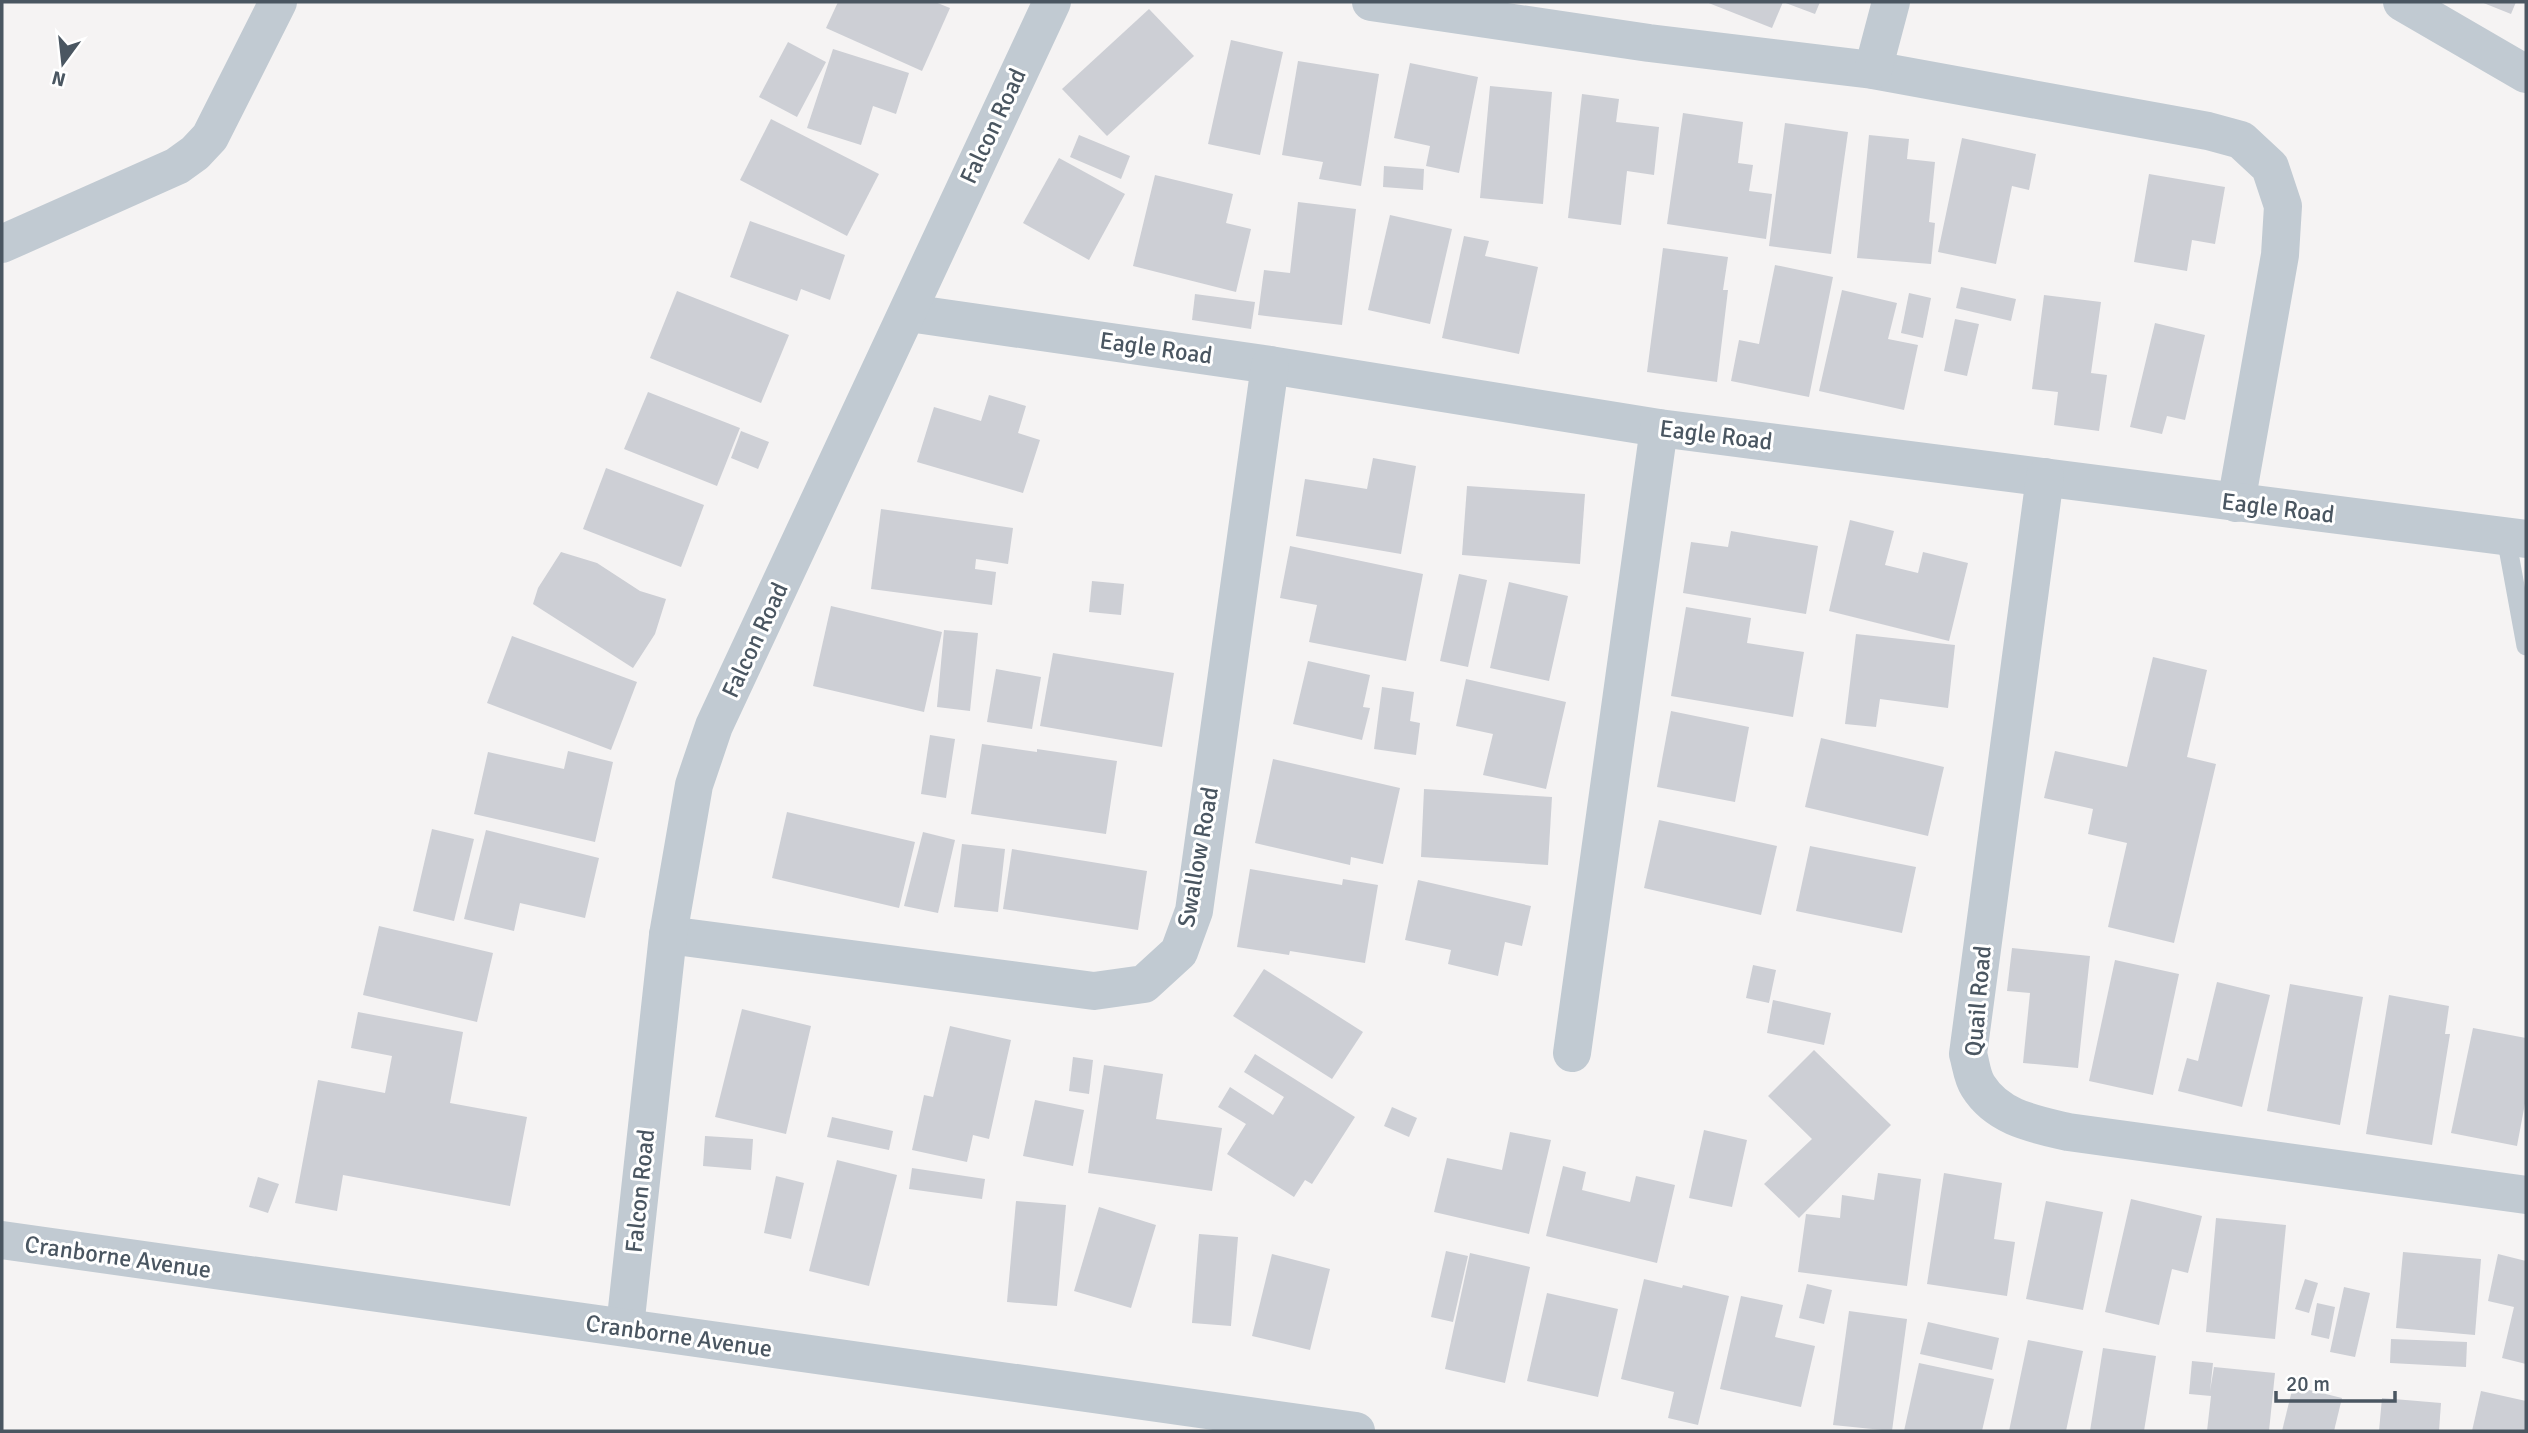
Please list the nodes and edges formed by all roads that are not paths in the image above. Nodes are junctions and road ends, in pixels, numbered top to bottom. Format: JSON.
{"nodes":[{"id":1,"x":278,"y":2,"type":"edge"},
{"id":2,"x":1052,"y":2,"type":"edge"},
{"id":3,"x":1371,"y":2,"type":"edge"},
{"id":4,"x":1891,"y":2,"type":"edge"},
{"id":5,"x":2402,"y":2,"type":"edge"},
{"id":6,"x":1488,"y":9,"type":"edge"},
{"id":7,"x":1873,"y":70,"type":"junction"},
{"id":8,"x":2526,"y":74,"type":"edge"},
{"id":9,"x":2,"y":244,"type":"edge"},
{"id":10,"x":909,"y":313,"type":"junction"},
{"id":11,"x":1270,"y":365,"type":"junction"},
{"id":12,"x":1659,"y":428,"type":"junction"},
{"id":13,"x":2045,"y":477,"type":"junction"},
{"id":14,"x":2236,"y":503,"type":"junction"},
{"id":15,"x":2516,"y":538,"type":"edge"},
{"id":16,"x":2526,"y":646,"type":"edge"},
{"id":17,"x":668,"y":935,"type":"junction"},
{"id":18,"x":1572,"y":1053,"type":"dead end"},
{"id":19,"x":2526,"y":1195,"type":"edge"},
{"id":20,"x":2,"y":1240,"type":"edge"},
{"id":21,"x":625,"y":1328,"type":"junction"},
{"id":22,"x":1356,"y":1431,"type":"edge"}],
"edges":[{"from":1,"to":9,"type":"street"},
{"from":2,"to":10,"type":"street","name":"Falcon Road"},
{"from":3,"to":6,"type":"street"},
{"from":4,"to":7,"type":"street"},
{"from":5,"to":8,"type":"street"},
{"from":6,"to":7,"type":"street"},
{"from":7,"to":14,"type":"street"},
{"from":10,"to":11,"type":"street","name":"Eagle Road"},
{"from":10,"to":17,"type":"street","name":"Falcon Road"},
{"from":11,"to":12,"type":"street","name":"Eagle Road"},
{"from":11,"to":17,"type":"street","name":"Swallow Road"},
{"from":12,"to":13,"type":"street","name":"Eagle Road"},
{"from":12,"to":18,"type":"street"},
{"from":13,"to":14,"type":"street","name":"Eagle Road"},
{"from":13,"to":19,"type":"street","name":"Quail Road"},
{"from":14,"to":15,"type":"street","name":"Eagle Road"},
{"from":15,"to":16,"type":"lane"},
{"from":17,"to":21,"type":"street","name":"Falcon Road"},
{"from":20,"to":21,"type":"street","name":"Cranborne Avenue"},
{"from":21,"to":22,"type":"street","name":"Cranborne Avenue"}]}
